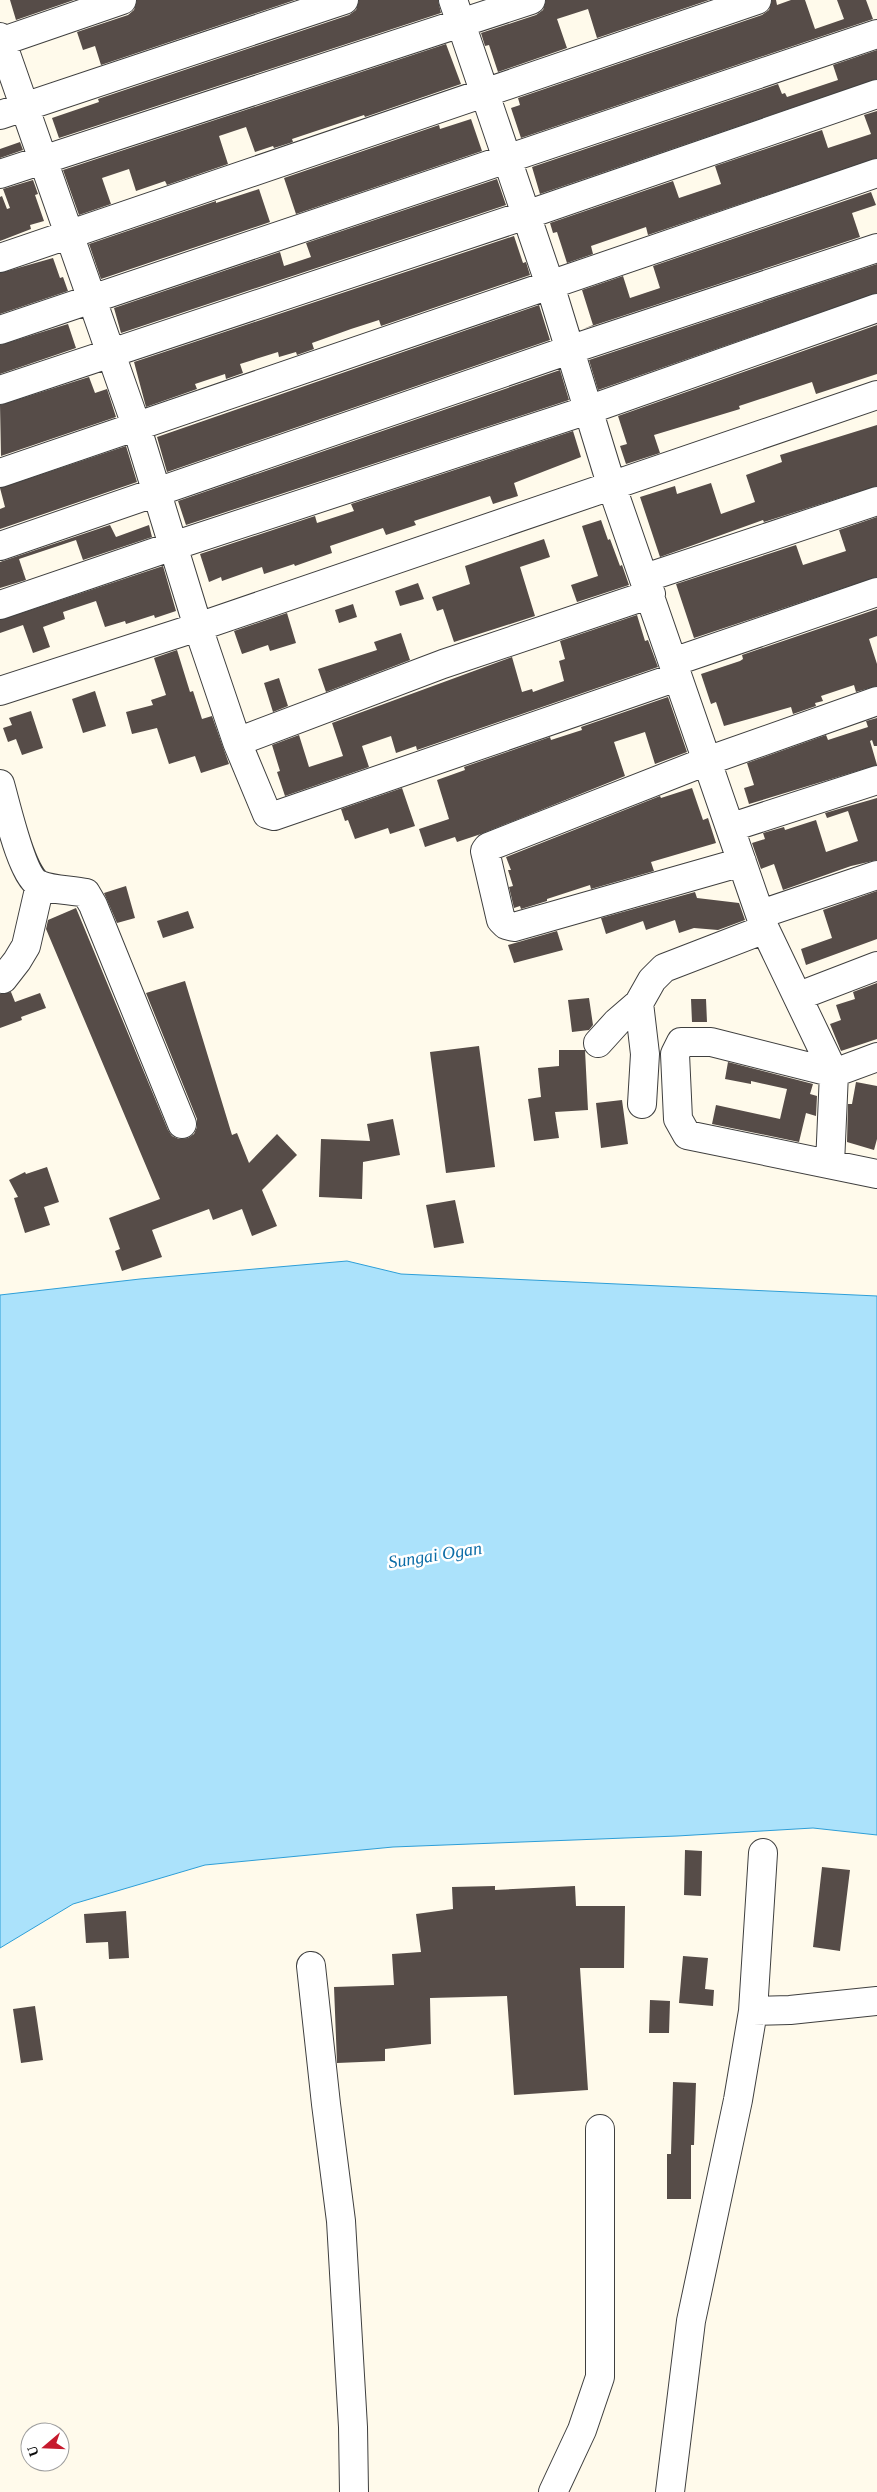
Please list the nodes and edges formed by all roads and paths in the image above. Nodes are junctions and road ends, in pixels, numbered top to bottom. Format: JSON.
{"nodes":[{"id":1,"x":122,"y":0,"type":"edge"},
{"id":2,"x":344,"y":0,"type":"edge"},
{"id":3,"x":531,"y":0,"type":"edge"},
{"id":4,"x":757,"y":0,"type":"edge"},
{"id":5,"x":457,"y":12,"type":"edge"},
{"id":6,"x":877,"y":34,"type":"edge"},
{"id":7,"x":1,"y":40,"type":"edge"},
{"id":8,"x":484,"y":94,"type":"junction"},
{"id":9,"x":877,"y":94,"type":"edge"},
{"id":10,"x":12,"y":111,"type":"edge"},
{"id":11,"x":506,"y":159,"type":"junction"},
{"id":12,"x":42,"y":160,"type":"junction"},
{"id":13,"x":877,"y":173,"type":"edge"},
{"id":14,"x":0,"y":174,"type":"edge"},
{"id":15,"x":526,"y":215,"type":"junction"},
{"id":16,"x":70,"y":236,"type":"junction"},
{"id":17,"x":877,"y":248,"type":"edge"},
{"id":18,"x":0,"y":258,"type":"edge"},
{"id":19,"x":550,"y":286,"type":"junction"},
{"id":20,"x":92,"y":299,"type":"junction"},
{"id":21,"x":877,"y":308,"type":"edge"},
{"id":22,"x":0,"y":330,"type":"edge"},
{"id":23,"x":569,"y":350,"type":"junction"},
{"id":24,"x":111,"y":353,"type":"junction"},
{"id":25,"x":0,"y":390,"type":"edge"},
{"id":26,"x":877,"y":396,"type":"edge"},
{"id":27,"x":588,"y":410,"type":"junction"},
{"id":28,"x":137,"y":428,"type":"junction"},
{"id":29,"x":0,"y":473,"type":"edge"},
{"id":30,"x":611,"y":484,"type":"junction"},
{"id":31,"x":156,"y":493,"type":"junction"},
{"id":32,"x":877,"y":501,"type":"edge"},
{"id":33,"x":0,"y":546,"type":"edge"},
{"id":34,"x":173,"y":546,"type":"junction"},
{"id":35,"x":648,"y":586,"type":"junction"},
{"id":36,"x":877,"y":592,"type":"edge"},
{"id":37,"x":0,"y":605,"type":"edge"},
{"id":38,"x":198,"y":627,"type":"junction"},
{"id":39,"x":675,"y":670,"type":"junction"},
{"id":40,"x":0,"y":691,"type":"edge"},
{"id":41,"x":877,"y":701,"type":"edge"},
{"id":42,"x":237,"y":742,"type":"junction"},
{"id":43,"x":708,"y":761,"type":"junction"},
{"id":44,"x":877,"y":780,"type":"edge"},
{"id":45,"x":0,"y":784,"type":"edge"},
{"id":46,"x":732,"y":827,"type":"junction"},
{"id":47,"x":742,"y":862,"type":"junction"},
{"id":48,"x":877,"y":874,"type":"edge"},
{"id":49,"x":40,"y":885,"type":"junction"},
{"id":50,"x":763,"y":922,"type":"junction"},
{"id":51,"x":877,"y":966,"type":"edge"},
{"id":52,"x":3,"y":979,"type":"dead end"},
{"id":53,"x":799,"y":996,"type":"junction"},
{"id":54,"x":639,"y":1003,"type":"junction"},
{"id":55,"x":598,"y":1043,"type":"dead end"},
{"id":56,"x":877,"y":1057,"type":"edge"},
{"id":57,"x":834,"y":1073,"type":"junction"},
{"id":58,"x":642,"y":1104,"type":"dead end"},
{"id":59,"x":182,"y":1124,"type":"dead end"},
{"id":60,"x":830,"y":1164,"type":"junction"},
{"id":61,"x":877,"y":1174,"type":"edge"},
{"id":62,"x":763,"y":1852,"type":"dead end"},
{"id":63,"x":311,"y":1966,"type":"dead end"},
{"id":64,"x":877,"y":2002,"type":"edge"},
{"id":65,"x":753,"y":2011,"type":"junction"},
{"id":66,"x":600,"y":2129,"type":"dead end"},
{"id":67,"x":354,"y":2492,"type":"edge"},
{"id":68,"x":553,"y":2492,"type":"edge"},
{"id":69,"x":670,"y":2492,"type":"edge"}],
"edges":[{"from":1,"to":7,"type":"street"},
{"from":2,"to":10,"type":"street"},
{"from":3,"to":5,"type":"street"},
{"from":4,"to":8,"type":"street"},
{"from":5,"to":8,"type":"street"},
{"from":5,"to":12,"type":"street"},
{"from":6,"to":11,"type":"street"},
{"from":7,"to":10,"type":"street"},
{"from":8,"to":11,"type":"street"},
{"from":8,"to":16,"type":"street"},
{"from":9,"to":15,"type":"street"},
{"from":10,"to":12,"type":"street"},
{"from":11,"to":15,"type":"street"},
{"from":11,"to":20,"type":"street"},
{"from":12,"to":14,"type":"street"},
{"from":12,"to":16,"type":"street"},
{"from":13,"to":19,"type":"street"},
{"from":15,"to":19,"type":"street"},
{"from":15,"to":24,"type":"street"},
{"from":16,"to":18,"type":"street"},
{"from":16,"to":20,"type":"street"},
{"from":17,"to":23,"type":"street"},
{"from":19,"to":23,"type":"street"},
{"from":19,"to":28,"type":"street"},
{"from":20,"to":22,"type":"street"},
{"from":20,"to":24,"type":"street"},
{"from":21,"to":27,"type":"street"},
{"from":23,"to":27,"type":"street"},
{"from":23,"to":31,"type":"street"},
{"from":24,"to":25,"type":"street"},
{"from":24,"to":28,"type":"street"},
{"from":26,"to":30,"type":"street"},
{"from":27,"to":30,"type":"street"},
{"from":27,"to":34,"type":"street"},
{"from":28,"to":29,"type":"street"},
{"from":28,"to":31,"type":"street"},
{"from":30,"to":35,"type":"street"},
{"from":30,"to":38,"type":"street"},
{"from":31,"to":33,"type":"street"},
{"from":31,"to":34,"type":"street"},
{"from":32,"to":35,"type":"street"},
{"from":34,"to":37,"type":"street"},
{"from":34,"to":38,"type":"street"},
{"from":35,"to":39,"type":"street"},
{"from":35,"to":42,"type":"street"},
{"from":36,"to":39,"type":"street"},
{"from":38,"to":40,"type":"street"},
{"from":38,"to":42,"type":"street"},
{"from":39,"to":42,"type":"street"},
{"from":39,"to":43,"type":"street"},
{"from":41,"to":43,"type":"street"},
{"from":43,"to":46,"type":"street"},
{"from":43,"to":47,"type":"street"},
{"from":44,"to":46,"type":"street"},
{"from":45,"to":49,"type":"street"},
{"from":46,"to":47,"type":"street"},
{"from":47,"to":50,"type":"street"},
{"from":48,"to":50,"type":"street"},
{"from":49,"to":52,"type":"street"},
{"from":49,"to":59,"type":"street"},
{"from":50,"to":53,"type":"street"},
{"from":50,"to":54,"type":"street"},
{"from":51,"to":53,"type":"street"},
{"from":53,"to":57,"type":"street"},
{"from":54,"to":55,"type":"street"},
{"from":54,"to":58,"type":"street"},
{"from":56,"to":57,"type":"street"},
{"from":57,"to":60,"type":"street"},
{"from":57,"to":60,"type":"street"},
{"from":60,"to":61,"type":"street"},
{"from":62,"to":65,"type":"street"},
{"from":63,"to":67,"type":"street"},
{"from":64,"to":65,"type":"street"},
{"from":65,"to":69,"type":"street"},
{"from":66,"to":68,"type":"street"}]}
